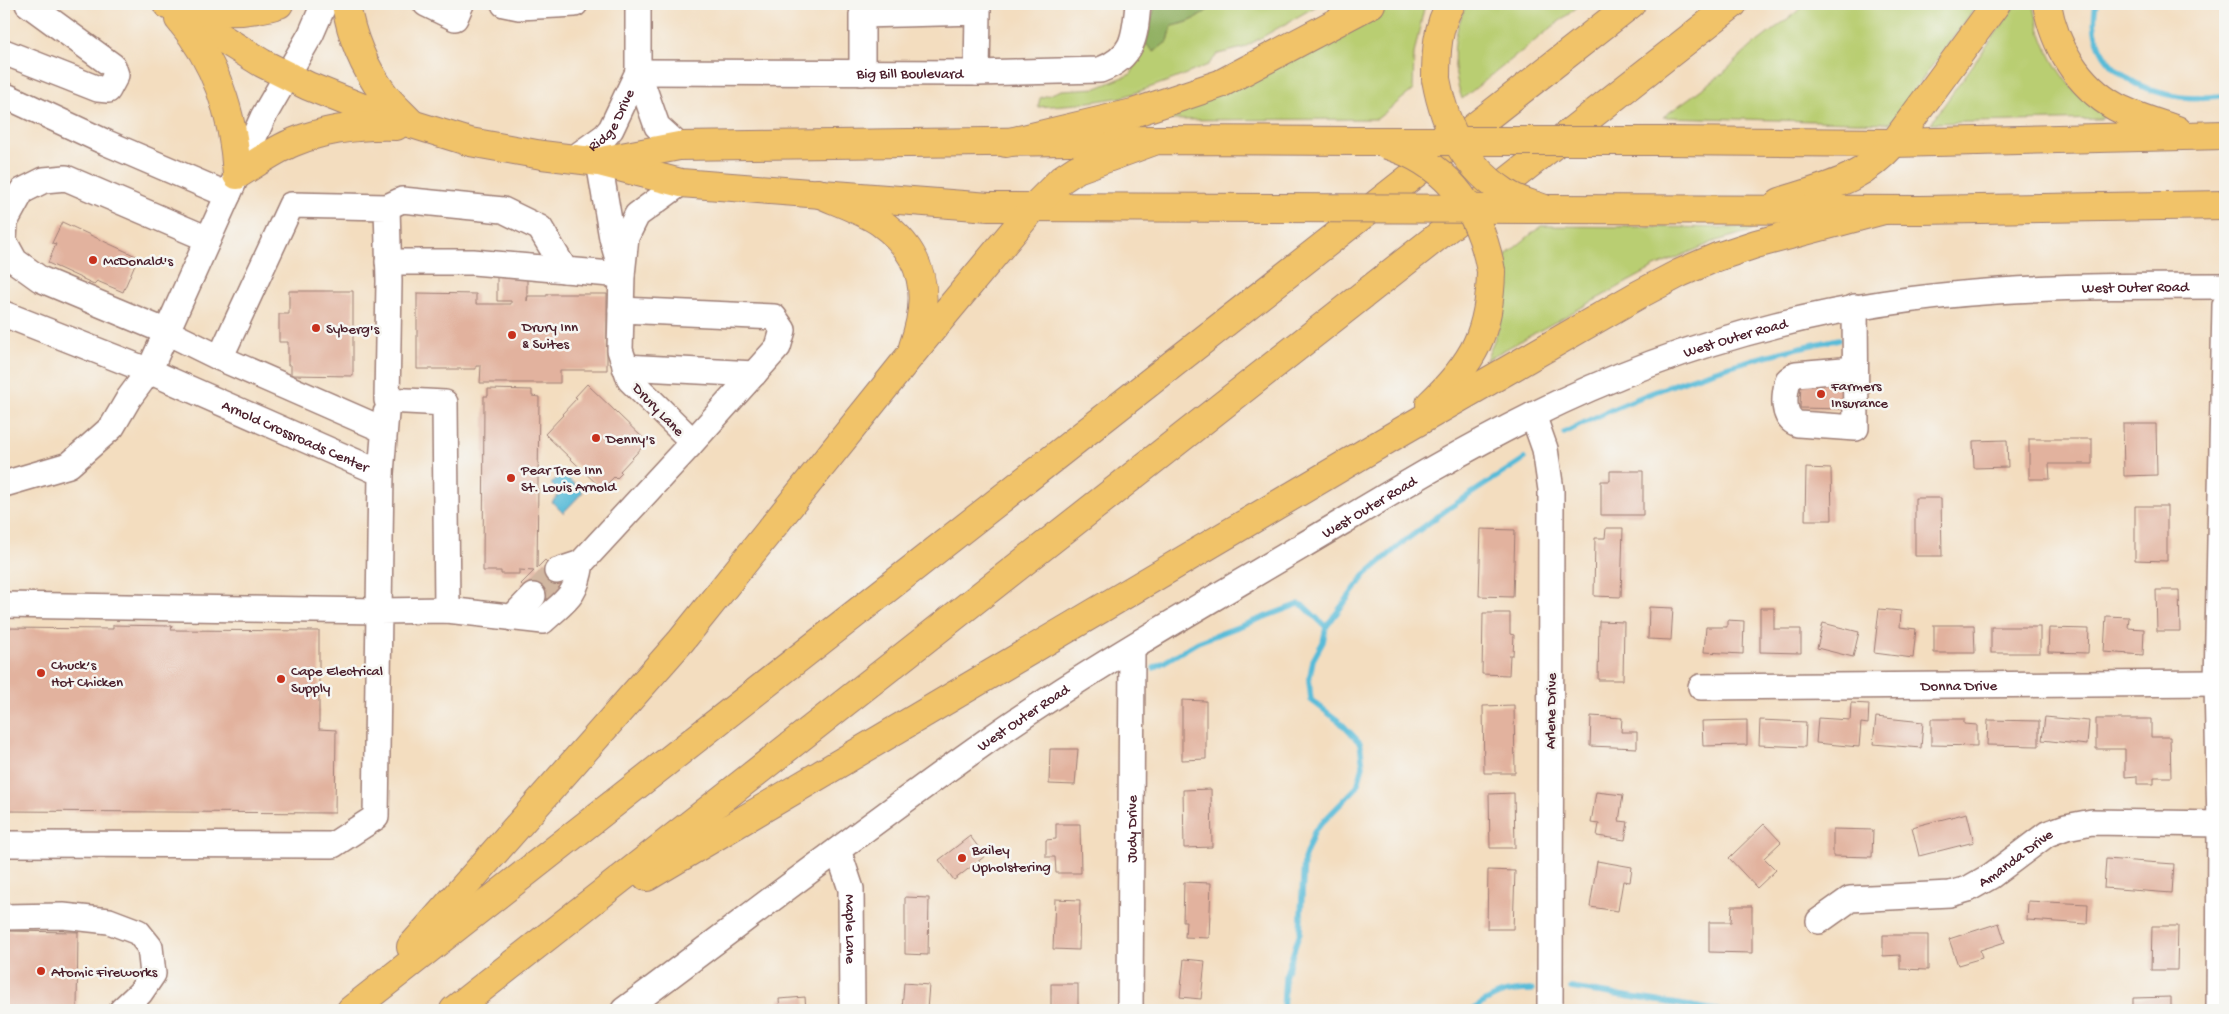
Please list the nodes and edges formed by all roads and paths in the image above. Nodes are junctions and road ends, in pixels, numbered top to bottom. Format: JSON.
{"nodes":[{"id":1,"x":28,"y":4,"type":"edge"},
{"id":2,"x":168,"y":4,"type":"edge"},
{"id":3,"x":279,"y":4,"type":"edge"},
{"id":4,"x":324,"y":4,"type":"edge"},
{"id":5,"x":346,"y":4,"type":"edge"},
{"id":6,"x":426,"y":4,"type":"edge"},
{"id":7,"x":462,"y":4,"type":"edge"},
{"id":8,"x":504,"y":4,"type":"edge"},
{"id":9,"x":575,"y":4,"type":"edge"},
{"id":10,"x":638,"y":4,"type":"edge"},
{"id":11,"x":1138,"y":4,"type":"edge"},
{"id":12,"x":1371,"y":4,"type":"edge"},
{"id":13,"x":1450,"y":4,"type":"edge"},
{"id":14,"x":1631,"y":4,"type":"edge"},
{"id":15,"x":1733,"y":4,"type":"edge"},
{"id":16,"x":1996,"y":4,"type":"edge"},
{"id":17,"x":2047,"y":4,"type":"edge"},
{"id":18,"x":4,"y":52,"type":"edge"},
{"id":19,"x":638,"y":72,"type":"junction"},
{"id":20,"x":862,"y":73,"type":"junction"},
{"id":21,"x":977,"y":73,"type":"junction"},
{"id":22,"x":287,"y":76,"type":"junction"},
{"id":23,"x":4,"y":95,"type":"edge"},
{"id":24,"x":415,"y":126,"type":"junction"},
{"id":25,"x":2225,"y":135,"type":"edge"},
{"id":26,"x":2196,"y":136,"type":"junction"},
{"id":27,"x":1157,"y":140,"type":"junction"},
{"id":28,"x":1365,"y":141,"type":"junction"},
{"id":29,"x":1456,"y":141,"type":"junction"},
{"id":30,"x":1006,"y":143,"type":"junction"},
{"id":31,"x":1894,"y":143,"type":"junction"},
{"id":32,"x":679,"y":146,"type":"junction"},
{"id":33,"x":586,"y":161,"type":"junction"},
{"id":34,"x":681,"y":183,"type":"junction"},
{"id":35,"x":233,"y":185,"type":"junction"},
{"id":36,"x":818,"y":193,"type":"junction"},
{"id":37,"x":2225,"y":205,"type":"edge"},
{"id":38,"x":387,"y":207,"type":"junction"},
{"id":39,"x":1033,"y":208,"type":"junction"},
{"id":40,"x":1471,"y":209,"type":"junction"},
{"id":41,"x":1557,"y":209,"type":"junction"},
{"id":42,"x":1754,"y":210,"type":"junction"},
{"id":43,"x":1884,"y":210,"type":"junction"},
{"id":44,"x":208,"y":239,"type":"junction"},
{"id":45,"x":388,"y":262,"type":"junction"},
{"id":46,"x":565,"y":270,"type":"junction"},
{"id":47,"x":622,"y":275,"type":"junction"},
{"id":48,"x":2225,"y":286,"type":"edge"},
{"id":49,"x":2225,"y":305,"type":"edge"},
{"id":50,"x":1855,"y":308,"type":"junction"},
{"id":51,"x":621,"y":310,"type":"junction"},
{"id":52,"x":4,"y":314,"type":"edge"},
{"id":53,"x":167,"y":332,"type":"junction"},
{"id":54,"x":909,"y":357,"type":"junction"},
{"id":55,"x":220,"y":358,"type":"junction"},
{"id":56,"x":626,"y":367,"type":"junction"},
{"id":57,"x":1856,"y":369,"type":"dead end"},
{"id":58,"x":149,"y":371,"type":"junction"},
{"id":59,"x":754,"y":374,"type":"junction"},
{"id":60,"x":387,"y":400,"type":"junction"},
{"id":61,"x":1533,"y":415,"type":"junction"},
{"id":62,"x":384,"y":430,"type":"junction"},
{"id":63,"x":1402,"y":431,"type":"junction"},
{"id":64,"x":689,"y":446,"type":"junction"},
{"id":65,"x":2224,"y":457,"type":"edge"},
{"id":66,"x":381,"y":473,"type":"junction"},
{"id":67,"x":4,"y":484,"type":"edge"},
{"id":68,"x":581,"y":563,"type":"junction"},
{"id":69,"x":557,"y":571,"type":"tunnel mouth"},
{"id":70,"x":533,"y":596,"type":"tunnel mouth"},
{"id":71,"x":4,"y":605,"type":"edge"},
{"id":72,"x":447,"y":610,"type":"junction"},
{"id":73,"x":379,"y":611,"type":"junction"},
{"id":74,"x":512,"y":618,"type":"junction"},
{"id":75,"x":1132,"y":648,"type":"junction"},
{"id":76,"x":2217,"y":683,"type":"junction"},
{"id":77,"x":1701,"y":686,"type":"dead end"},
{"id":78,"x":2220,"y":824,"type":"junction"},
{"id":79,"x":4,"y":844,"type":"edge"},
{"id":80,"x":838,"y":850,"type":"junction"},
{"id":81,"x":4,"y":917,"type":"edge"},
{"id":82,"x":1819,"y":921,"type":"dead end"},
{"id":83,"x":549,"y":936,"type":"junction"},
{"id":84,"x":358,"y":1005,"type":"edge"},
{"id":85,"x":122,"y":1010,"type":"edge"},
{"id":86,"x":454,"y":1010,"type":"edge"},
{"id":87,"x":624,"y":1010,"type":"edge"},
{"id":88,"x":852,"y":1010,"type":"edge"},
{"id":89,"x":1130,"y":1010,"type":"edge"},
{"id":90,"x":1550,"y":1010,"type":"edge"},
{"id":91,"x":2219,"y":1010,"type":"edge"}],
"edges":[{"from":1,"to":18,"type":"street"},
{"from":2,"to":3,"type":"main road"},
{"from":2,"to":22,"type":"main road"},
{"from":2,"to":35,"type":"main road"},
{"from":4,"to":22,"type":"street"},
{"from":5,"to":24,"type":"main road"},
{"from":6,"to":7,"type":"street"},
{"from":8,"to":9,"type":"street"},
{"from":10,"to":19,"type":"street","name":"Ridge Drive"},
{"from":11,"to":21,"type":"street","name":"Big Bill Boulevard"},
{"from":12,"to":30,"type":"main road"},
{"from":13,"to":29,"type":"main road","bridge":true},
{"from":14,"to":84,"type":"main road"},
{"from":15,"to":83,"type":"main road"},
{"from":16,"to":31,"type":"main road"},
{"from":17,"to":26,"type":"main road"},
{"from":19,"to":20,"type":"street","name":"Big Bill Boulevard"},
{"from":19,"to":32,"type":"street","name":"Ridge Drive"},
{"from":19,"to":33,"type":"street","name":"Ridge Drive"},
{"from":20,"to":21,"type":"street","name":"Big Bill Boulevard"},
{"from":20,"to":21,"type":"street"},
{"from":22,"to":24,"type":"main road"},
{"from":22,"to":35,"type":"street"},
{"from":23,"to":35,"type":"street"},
{"from":24,"to":33,"type":"main road"},
{"from":24,"to":35,"type":"main road"},
{"from":25,"to":26,"type":"main road"},
{"from":26,"to":31,"type":"main road"},
{"from":27,"to":28,"type":"main road"},
{"from":27,"to":30,"type":"main road"},
{"from":27,"to":39,"type":"main road"},
{"from":28,"to":29,"type":"main road","bridge":true},
{"from":28,"to":40,"type":"main road","bridge":true},
{"from":29,"to":31,"type":"main road","bridge":true},
{"from":29,"to":41,"type":"main road","bridge":true},
{"from":30,"to":32,"type":"main road"},
{"from":31,"to":42,"type":"main road"},
{"from":32,"to":33,"type":"main road"},
{"from":33,"to":34,"type":"main road"},
{"from":33,"to":47,"type":"street","name":"Drury Lane"},
{"from":34,"to":36,"type":"main road"},
{"from":34,"to":47,"type":"street","name":"Drury Lane"},
{"from":35,"to":44,"type":"street"},
{"from":36,"to":39,"type":"main road"},
{"from":36,"to":54,"type":"main road"},
{"from":37,"to":43,"type":"main road"},
{"from":38,"to":45,"type":"street"},
{"from":38,"to":46,"type":"street"},
{"from":38,"to":55,"type":"street"},
{"from":39,"to":40,"type":"main road","bridge":true},
{"from":39,"to":54,"type":"main road"},
{"from":40,"to":41,"type":"main road","bridge":true},
{"from":40,"to":63,"type":"main road","bridge":true},
{"from":41,"to":42,"type":"main road"},
{"from":42,"to":43,"type":"main road"},
{"from":43,"to":63,"type":"main road"},
{"from":44,"to":53,"type":"street"},
{"from":44,"to":53,"type":"street"},
{"from":45,"to":46,"type":"street"},
{"from":45,"to":60,"type":"street"},
{"from":46,"to":47,"type":"street"},
{"from":47,"to":51,"type":"street","name":"Drury Lane"},
{"from":48,"to":50,"type":"street","name":"West Outer Road"},
{"from":49,"to":65,"type":"street"},
{"from":50,"to":57,"type":"street"},
{"from":50,"to":61,"type":"street","name":"West Outer Road"},
{"from":51,"to":56,"type":"street","name":"Drury Lane"},
{"from":51,"to":59,"type":"street"},
{"from":52,"to":58,"type":"street","name":"Arnold Crossroads Center"},
{"from":53,"to":55,"type":"street"},
{"from":53,"to":58,"type":"street"},
{"from":54,"to":84,"type":"main road"},
{"from":55,"to":62,"type":"street"},
{"from":56,"to":59,"type":"street"},
{"from":56,"to":64,"type":"street","name":"Drury Lane"},
{"from":58,"to":66,"type":"street","name":"Arnold Crossroads Center"},
{"from":58,"to":67,"type":"street"},
{"from":59,"to":64,"type":"street"},
{"from":60,"to":62,"type":"street"},
{"from":60,"to":72,"type":"street"},
{"from":61,"to":75,"type":"street","name":"West Outer Road"},
{"from":61,"to":90,"type":"street","name":"Arlene Drive"},
{"from":62,"to":66,"type":"street"},
{"from":63,"to":83,"type":"main road"},
{"from":64,"to":68,"type":"street","name":"Drury Lane"},
{"from":65,"to":76,"type":"street"},
{"from":66,"to":73,"type":"street","name":"Arnold Crossroads Center"},
{"from":68,"to":69,"type":"street"},
{"from":68,"to":74,"type":"street"},
{"from":70,"to":74,"type":"street"},
{"from":71,"to":73,"type":"street"},
{"from":72,"to":73,"type":"street"},
{"from":72,"to":74,"type":"street"},
{"from":73,"to":79,"type":"street","name":"Arnold Crossroads Center"},
{"from":75,"to":80,"type":"street","name":"West Outer Road"},
{"from":75,"to":89,"type":"street","name":"Judy Drive"},
{"from":76,"to":77,"type":"street","name":"Donna Drive"},
{"from":76,"to":78,"type":"street"},
{"from":78,"to":82,"type":"street","name":"Amanda Drive"},
{"from":78,"to":91,"type":"street"},
{"from":80,"to":87,"type":"street","name":"West Outer Road"},
{"from":80,"to":88,"type":"street","name":"Maple Lane"},
{"from":81,"to":85,"type":"street"},
{"from":83,"to":86,"type":"main road"}]}
